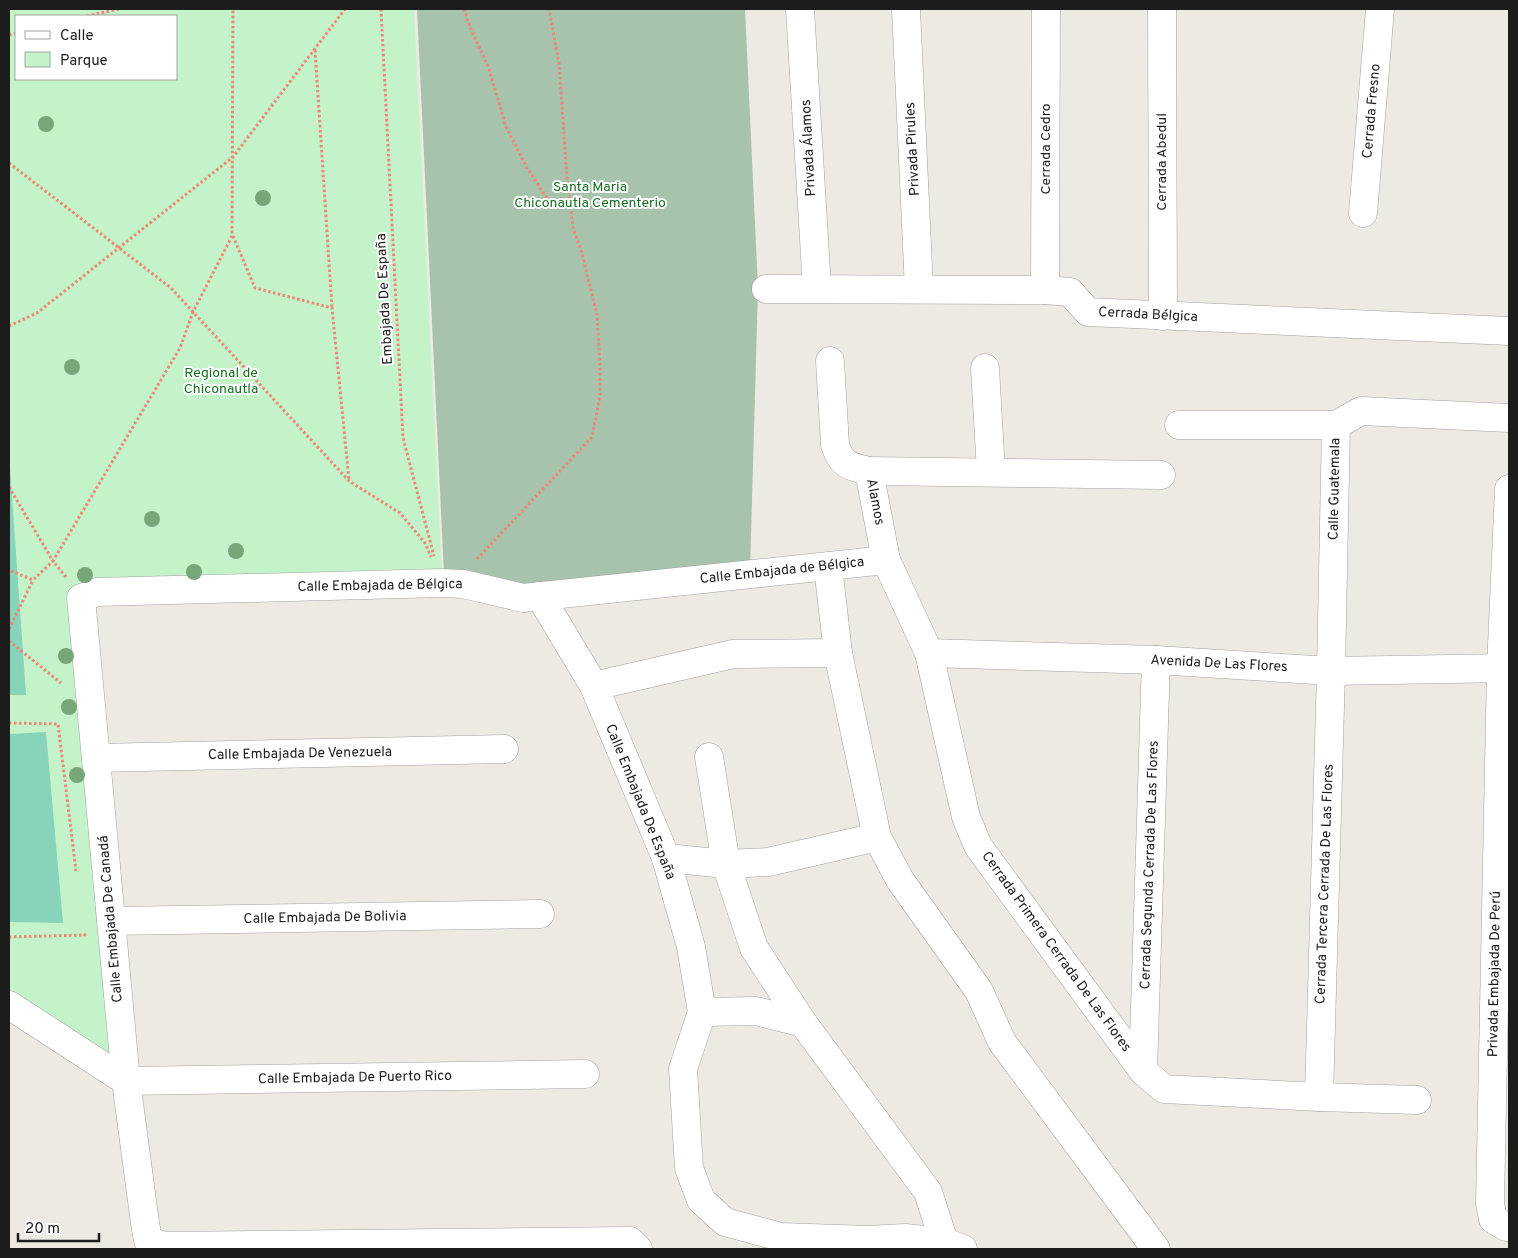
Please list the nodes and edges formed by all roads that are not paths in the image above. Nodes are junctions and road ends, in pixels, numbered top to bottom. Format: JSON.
{"nodes":[{"id":1,"x":800,"y":9,"type":"edge"},
{"id":2,"x":906,"y":9,"type":"edge"},
{"id":3,"x":1046,"y":9,"type":"edge"},
{"id":4,"x":1162,"y":9,"type":"edge"},
{"id":5,"x":1380,"y":9,"type":"edge"},
{"id":6,"x":1364,"y":213,"type":"dead end"},
{"id":7,"x":817,"y":288,"type":"junction"},
{"id":8,"x":766,"y":289,"type":"dead end"},
{"id":9,"x":920,"y":289,"type":"junction"},
{"id":10,"x":1045,"y":290,"type":"junction"},
{"id":11,"x":1163,"y":316,"type":"junction"},
{"id":12,"x":1509,"y":331,"type":"edge"},
{"id":13,"x":830,"y":361,"type":"dead end"},
{"id":14,"x":985,"y":368,"type":"dead end"},
{"id":15,"x":1509,"y":418,"type":"edge"},
{"id":16,"x":1179,"y":425,"type":"dead end"},
{"id":17,"x":1336,"y":426,"type":"junction"},
{"id":18,"x":869,"y":471,"type":"junction"},
{"id":19,"x":991,"y":472,"type":"junction"},
{"id":20,"x":1161,"y":475,"type":"dead end"},
{"id":21,"x":1509,"y":488,"type":"edge"},
{"id":22,"x":886,"y":560,"type":"junction"},
{"id":23,"x":828,"y":566,"type":"junction"},
{"id":24,"x":540,"y":596,"type":"junction"},
{"id":25,"x":81,"y":598,"type":"joint"},
{"id":26,"x":838,"y":653,"type":"junction"},
{"id":27,"x":929,"y":654,"type":"junction"},
{"id":28,"x":1156,"y":660,"type":"junction"},
{"id":29,"x":1505,"y":668,"type":"edge"},
{"id":30,"x":1331,"y":671,"type":"junction"},
{"id":31,"x":594,"y":686,"type":"junction"},
{"id":32,"x":504,"y":749,"type":"dead end"},
{"id":33,"x":709,"y":757,"type":"dead end"},
{"id":34,"x":96,"y":758,"type":"junction"},
{"id":35,"x":877,"y":837,"type":"junction"},
{"id":36,"x":666,"y":858,"type":"junction"},
{"id":37,"x":726,"y":864,"type":"junction"},
{"id":38,"x":540,"y":914,"type":"dead end"},
{"id":39,"x":111,"y":921,"type":"junction"},
{"id":40,"x":9,"y":1005,"type":"edge"},
{"id":41,"x":702,"y":1012,"type":"junction"},
{"id":42,"x":803,"y":1023,"type":"junction"},
{"id":43,"x":1143,"y":1071,"type":"junction"},
{"id":44,"x":585,"y":1074,"type":"dead end"},
{"id":45,"x":126,"y":1081,"type":"junction"},
{"id":46,"x":1319,"y":1097,"type":"junction"},
{"id":47,"x":1417,"y":1100,"type":"dead end"},
{"id":48,"x":1501,"y":1223,"type":"edge"},
{"id":49,"x":634,"y":1245,"type":"edge"},
{"id":50,"x":953,"y":1246,"type":"edge"},
{"id":51,"x":1156,"y":1249,"type":"edge"}],
"edges":[{"from":1,"to":7,"type":"street","name":"Privada Álamos"},
{"from":2,"to":9,"type":"street","name":"Privada Pirules"},
{"from":3,"to":10,"type":"street","name":"Cerrada Cedro"},
{"from":4,"to":11,"type":"street","name":"Cerrada Abedul"},
{"from":5,"to":6,"type":"street","name":"Cerrada Fresno"},
{"from":7,"to":8,"type":"street","name":"Cerrada Bélgica"},
{"from":7,"to":9,"type":"street","name":"Cerrada Bélgica"},
{"from":9,"to":10,"type":"street","name":"Cerrada Bélgica"},
{"from":10,"to":11,"type":"street","name":"Cerrada Bélgica"},
{"from":11,"to":12,"type":"street","name":"Cerrada Bélgica"},
{"from":13,"to":18,"type":"street","name":"Alamos"},
{"from":14,"to":19,"type":"street"},
{"from":15,"to":17,"type":"street","name":"Calle Guatemala"},
{"from":16,"to":17,"type":"street"},
{"from":17,"to":30,"type":"street","name":"Calle Guatemala"},
{"from":18,"to":19,"type":"street"},
{"from":18,"to":22,"type":"street","name":"Alamos"},
{"from":19,"to":20,"type":"street"},
{"from":21,"to":29,"type":"street","name":"Privada Embajada De Perú"},
{"from":22,"to":23,"type":"street","name":"Calle Embajada de Bélgica"},
{"from":22,"to":27,"type":"street","name":"Alamos"},
{"from":23,"to":24,"type":"street","name":"Calle Embajada de Bélgica"},
{"from":23,"to":26,"type":"street"},
{"from":24,"to":25,"type":"street","name":"Calle Embajada de Bélgica"},
{"from":24,"to":31,"type":"street","name":"Calle Embajada De España"},
{"from":25,"to":34,"type":"street","name":"Calle Embajada De Canadá"},
{"from":26,"to":31,"type":"street"},
{"from":26,"to":35,"type":"street"},
{"from":27,"to":28,"type":"street","name":"Avenida De Las Flores"},
{"from":27,"to":43,"type":"street","name":"Cerrada Primera Cerrada De Las Flores"},
{"from":28,"to":30,"type":"street","name":"Avenida De Las Flores"},
{"from":28,"to":43,"type":"street","name":"Cerrada Segunda Cerrada De Las Flores"},
{"from":29,"to":30,"type":"street","name":"Avenida De Las Flores"},
{"from":29,"to":48,"type":"street","name":"Privada Embajada De Perú"},
{"from":30,"to":46,"type":"street","name":"Cerrada Tercera Cerrada De Las Flores"},
{"from":31,"to":36,"type":"street","name":"Calle Embajada De España"},
{"from":32,"to":34,"type":"street","name":"Calle Embajada De Venezuela"},
{"from":33,"to":37,"type":"street"},
{"from":34,"to":39,"type":"street","name":"Calle Embajada De Canadá"},
{"from":35,"to":37,"type":"street"},
{"from":35,"to":51,"type":"street"},
{"from":36,"to":37,"type":"street"},
{"from":36,"to":41,"type":"street","name":"Calle Embajada De España"},
{"from":37,"to":42,"type":"street"},
{"from":38,"to":39,"type":"street","name":"Calle Embajada De Bolivia"},
{"from":39,"to":45,"type":"street","name":"Calle Embajada De Canadá"},
{"from":40,"to":45,"type":"street"},
{"from":41,"to":42,"type":"street"},
{"from":41,"to":50,"type":"street","name":"Calle Embajada De España"},
{"from":42,"to":50,"type":"street"},
{"from":43,"to":46,"type":"street","name":"Cerrada Primera Cerrada De Las Flores"},
{"from":44,"to":45,"type":"street","name":"Calle Embajada De Puerto Rico"},
{"from":45,"to":49,"type":"street","name":"Calle Embajada De Canadá"},
{"from":46,"to":47,"type":"street","name":"Cerrada Primera Cerrada De Las Flores"}]}
